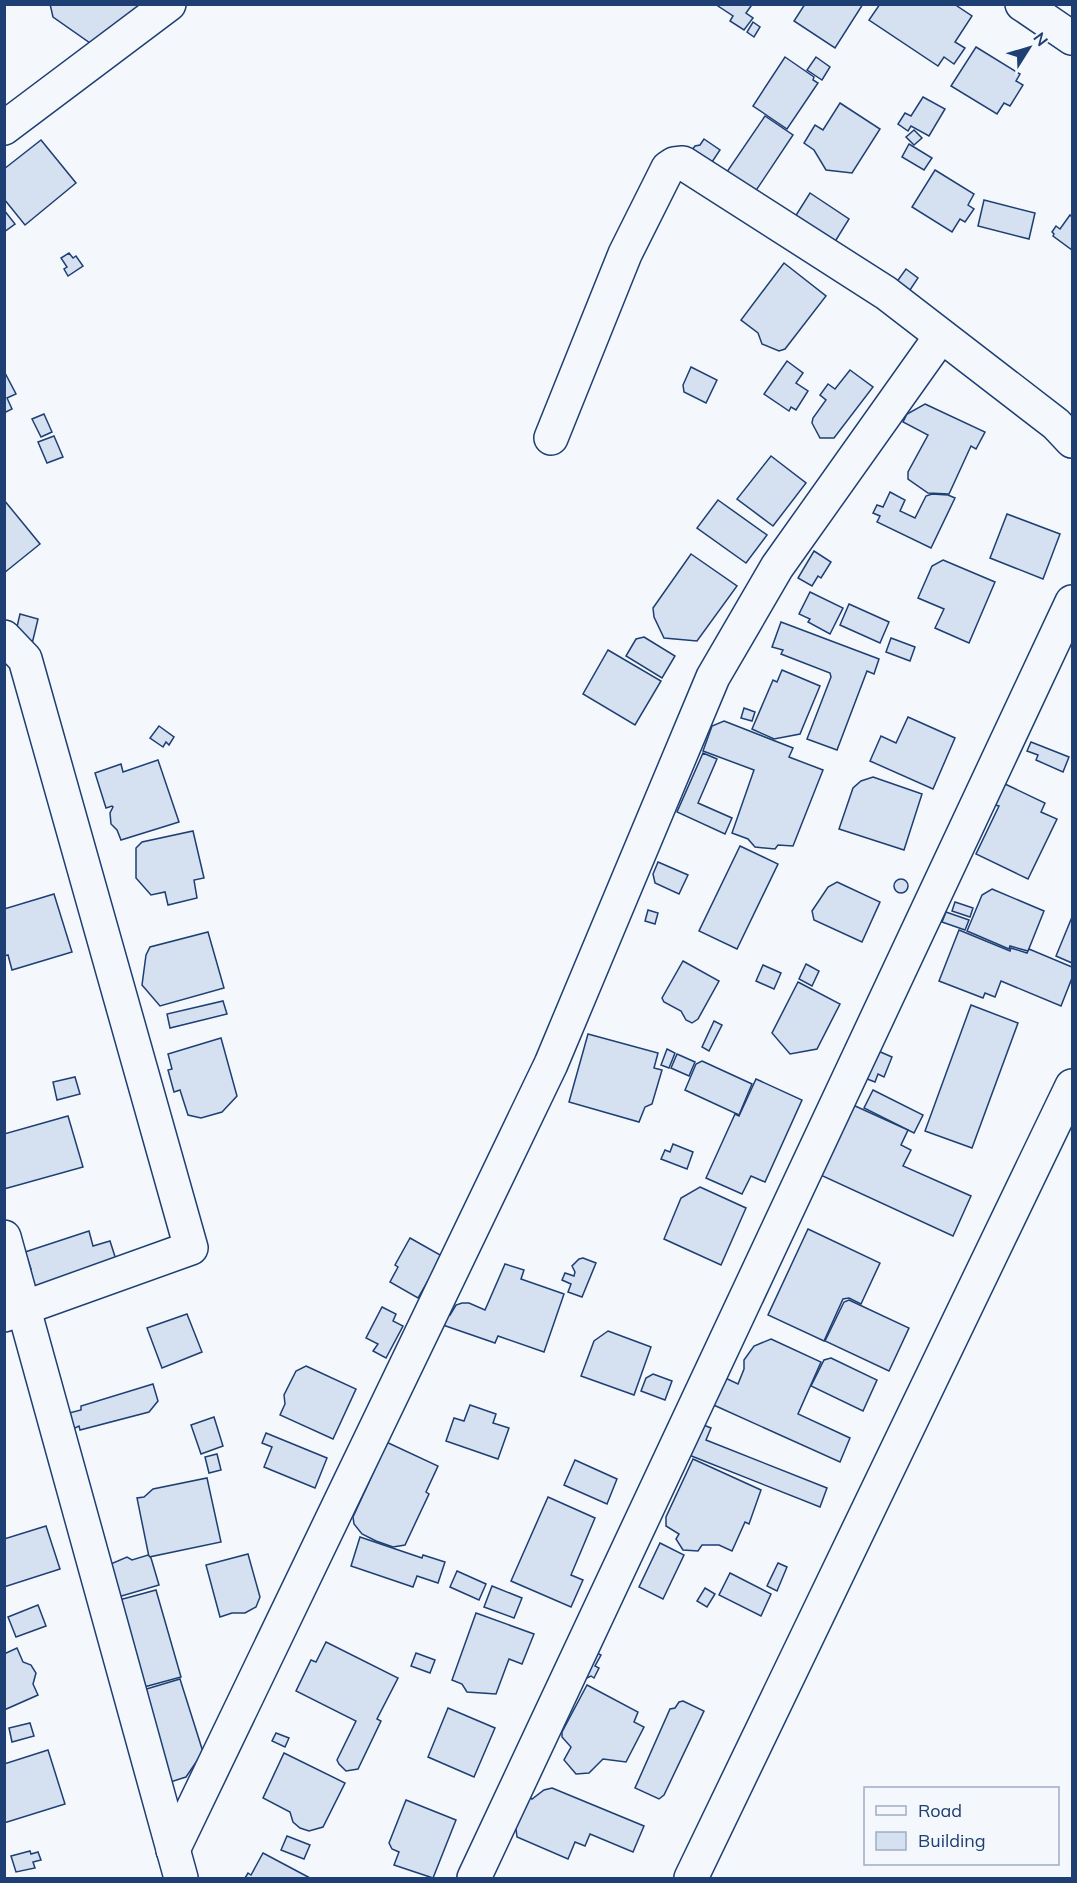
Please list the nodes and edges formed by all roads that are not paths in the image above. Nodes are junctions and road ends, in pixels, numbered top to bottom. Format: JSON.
{"nodes":[{"id":1,"x":169,"y":4,"type":"edge"},
{"id":2,"x":1022,"y":4,"type":"edge"},
{"id":3,"x":1072,"y":38,"type":"edge"},
{"id":4,"x":4,"y":128,"type":"edge"},
{"id":5,"x":941,"y":336,"type":"junction"},
{"id":6,"x":551,"y":438,"type":"dead end"},
{"id":7,"x":1072,"y":441,"type":"edge"},
{"id":8,"x":1072,"y":602,"type":"edge"},
{"id":9,"x":4,"y":637,"type":"edge"},
{"id":10,"x":1072,"y":1086,"type":"edge"},
{"id":11,"x":4,"y":1237,"type":"edge"},
{"id":12,"x":14,"y":1311,"type":"edge"},
{"id":13,"x":177,"y":1864,"type":"edge"},
{"id":14,"x":474,"y":1878,"type":"edge"},
{"id":15,"x":691,"y":1878,"type":"edge"}],
"edges":[{"from":1,"to":4,"type":"street"},
{"from":2,"to":3,"type":"street"},
{"from":5,"to":6,"type":"street"},
{"from":5,"to":7,"type":"street"},
{"from":5,"to":13,"type":"street"},
{"from":8,"to":14,"type":"street"},
{"from":9,"to":12,"type":"street"},
{"from":10,"to":15,"type":"street"},
{"from":11,"to":12,"type":"street"},
{"from":12,"to":13,"type":"street"}]}
